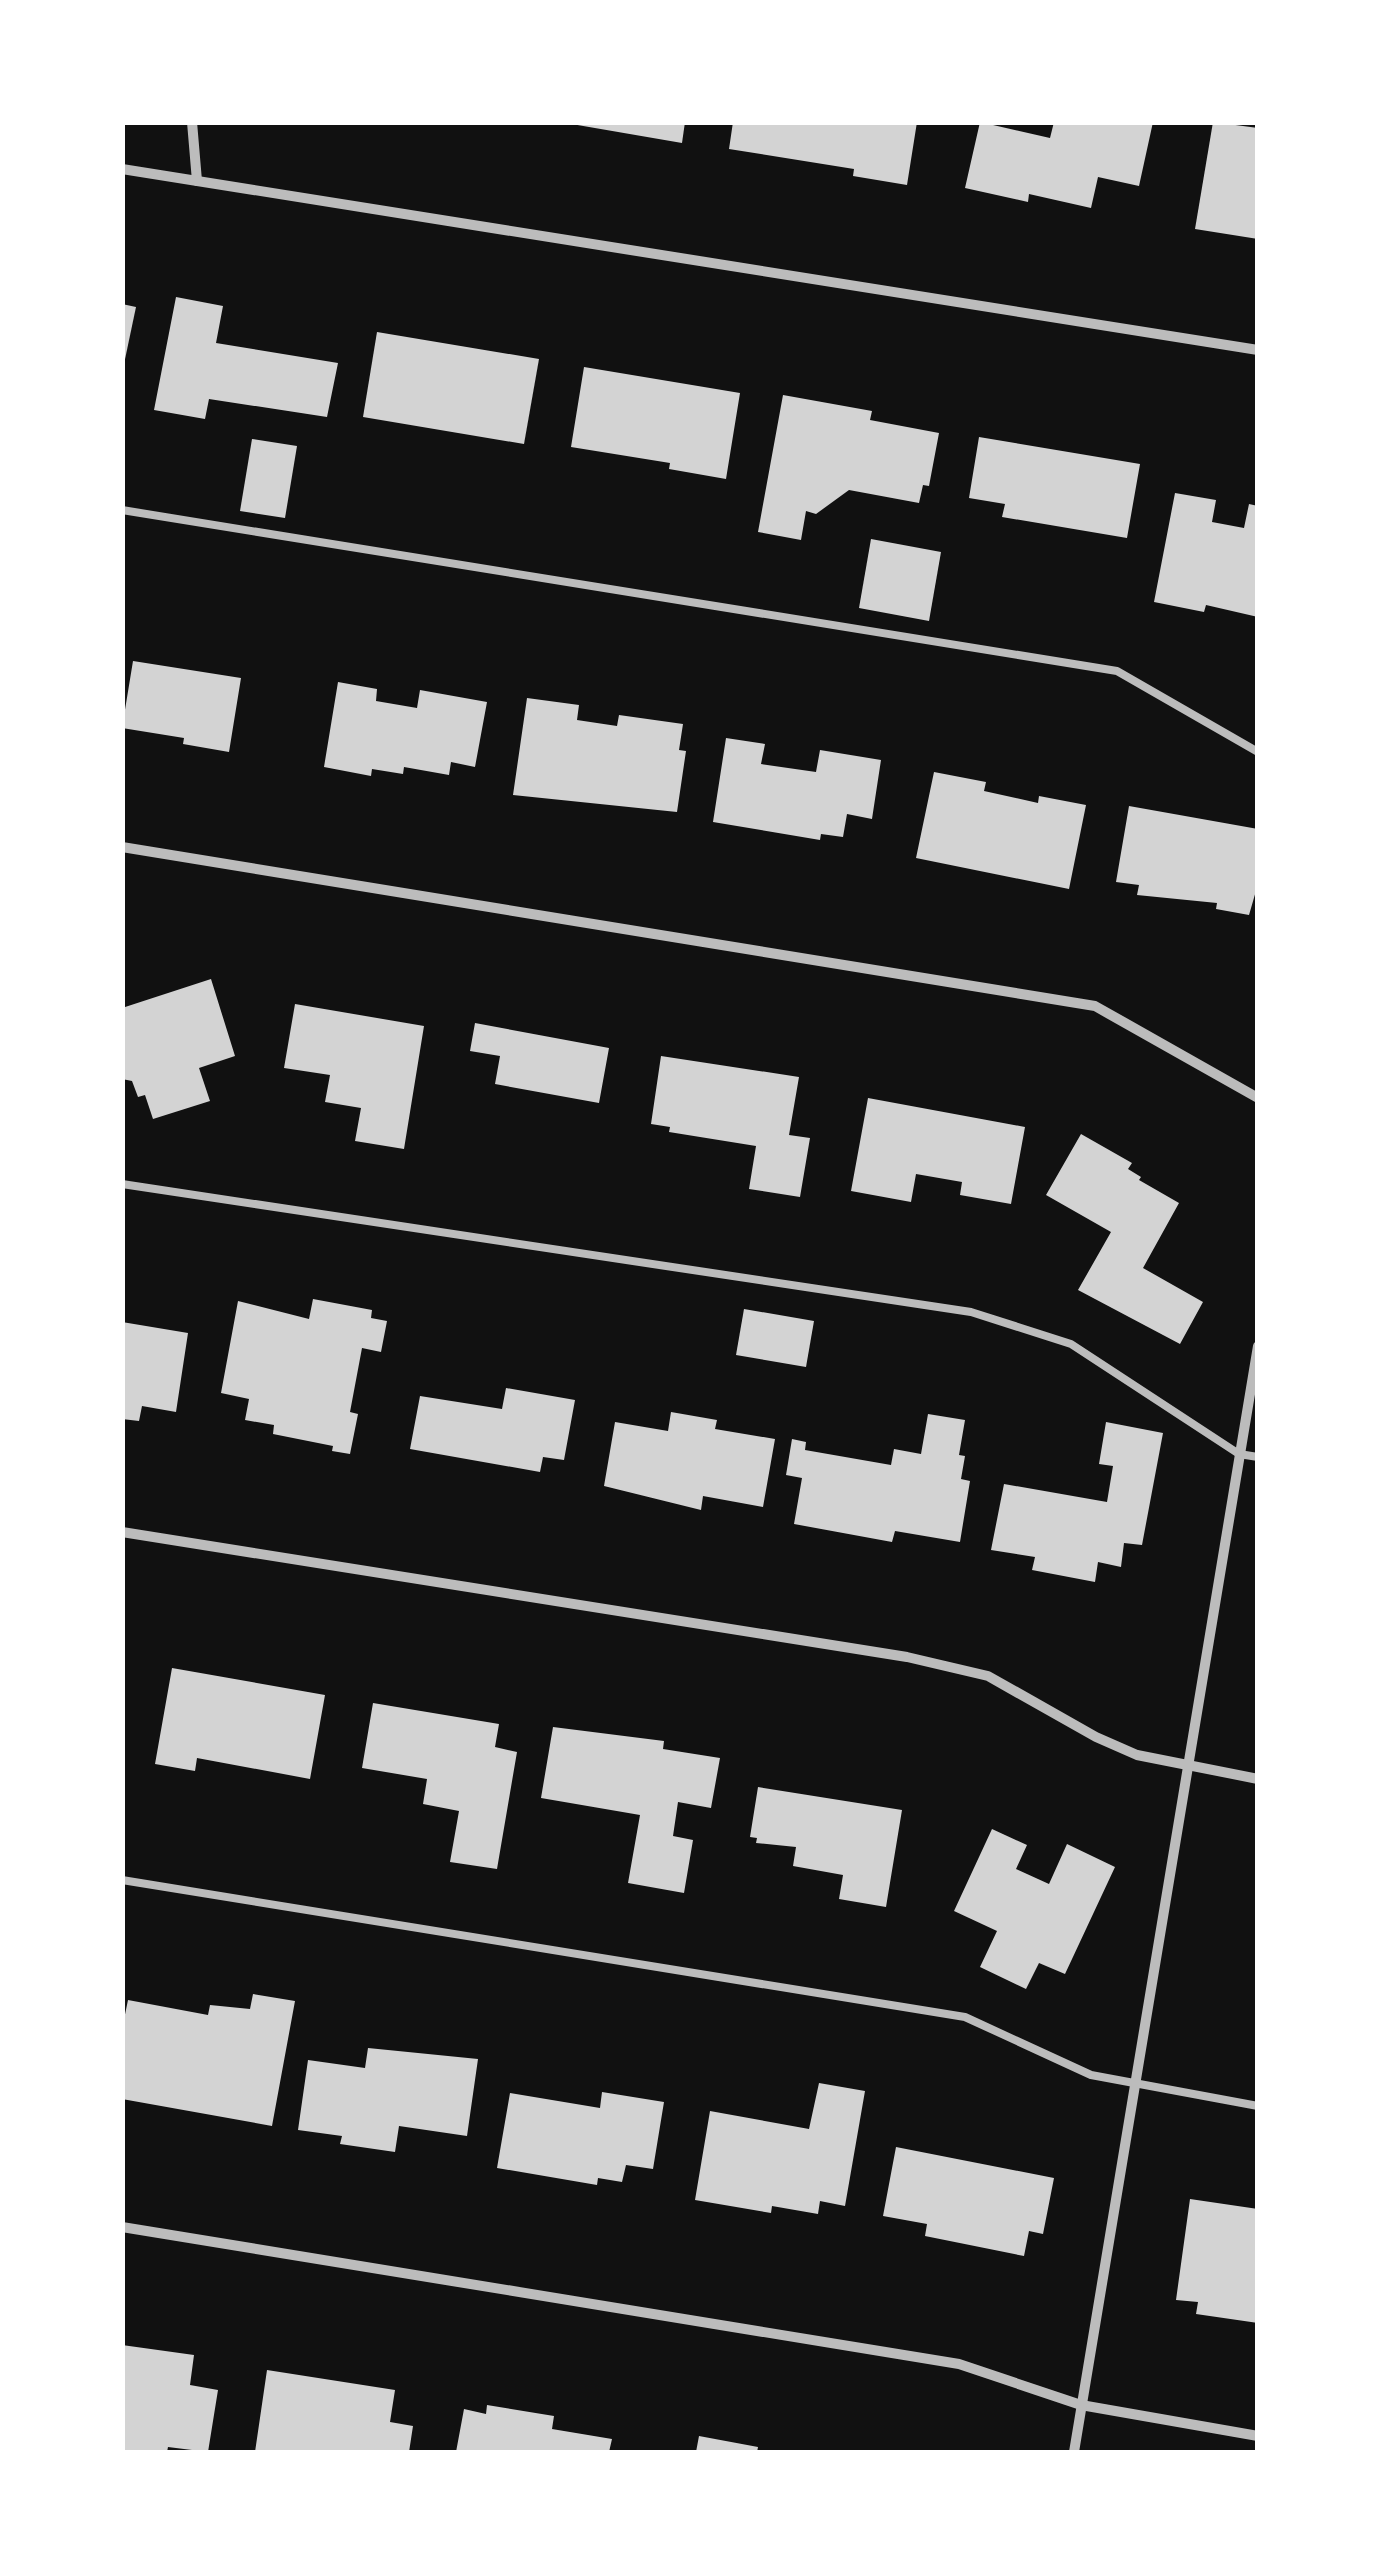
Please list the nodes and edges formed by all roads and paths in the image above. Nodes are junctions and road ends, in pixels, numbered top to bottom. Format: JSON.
{"nodes":[{"id":1,"x":192,"y":122,"type":"edge"},
{"id":2,"x":122,"y":169,"type":"edge"},
{"id":3,"x":196,"y":180,"type":"junction"},
{"id":4,"x":1258,"y":350,"type":"edge"},
{"id":5,"x":122,"y":510,"type":"edge"},
{"id":6,"x":1258,"y":752,"type":"edge"},
{"id":7,"x":122,"y":847,"type":"edge"},
{"id":8,"x":1258,"y":1098,"type":"edge"},
{"id":9,"x":122,"y":1184,"type":"edge"},
{"id":10,"x":1258,"y":1346,"type":"edge"},
{"id":11,"x":1239,"y":1454,"type":"junction"},
{"id":12,"x":1258,"y":1457,"type":"edge"},
{"id":13,"x":122,"y":1532,"type":"edge"},
{"id":14,"x":1184,"y":1766,"type":"junction"},
{"id":15,"x":1258,"y":1778,"type":"edge"},
{"id":16,"x":122,"y":1880,"type":"edge"},
{"id":17,"x":1133,"y":2085,"type":"junction"},
{"id":18,"x":1258,"y":2106,"type":"edge"},
{"id":19,"x":122,"y":2228,"type":"edge"},
{"id":20,"x":1081,"y":2406,"type":"junction"},
{"id":21,"x":1258,"y":2436,"type":"edge"},
{"id":22,"x":1074,"y":2452,"type":"edge"}],
"edges":[{"from":1,"to":3,"type":"street"},
{"from":2,"to":3,"type":"street"},
{"from":3,"to":4,"type":"street"},
{"from":5,"to":6,"type":"lane"},
{"from":7,"to":8,"type":"street"},
{"from":9,"to":11,"type":"lane"},
{"from":10,"to":11,"type":"street"},
{"from":11,"to":12,"type":"lane"},
{"from":11,"to":14,"type":"street"},
{"from":13,"to":14,"type":"street"},
{"from":14,"to":15,"type":"street"},
{"from":14,"to":17,"type":"street"},
{"from":16,"to":17,"type":"lane"},
{"from":17,"to":18,"type":"lane"},
{"from":17,"to":20,"type":"street"},
{"from":19,"to":20,"type":"street"},
{"from":20,"to":21,"type":"street"},
{"from":20,"to":22,"type":"street"}]}
